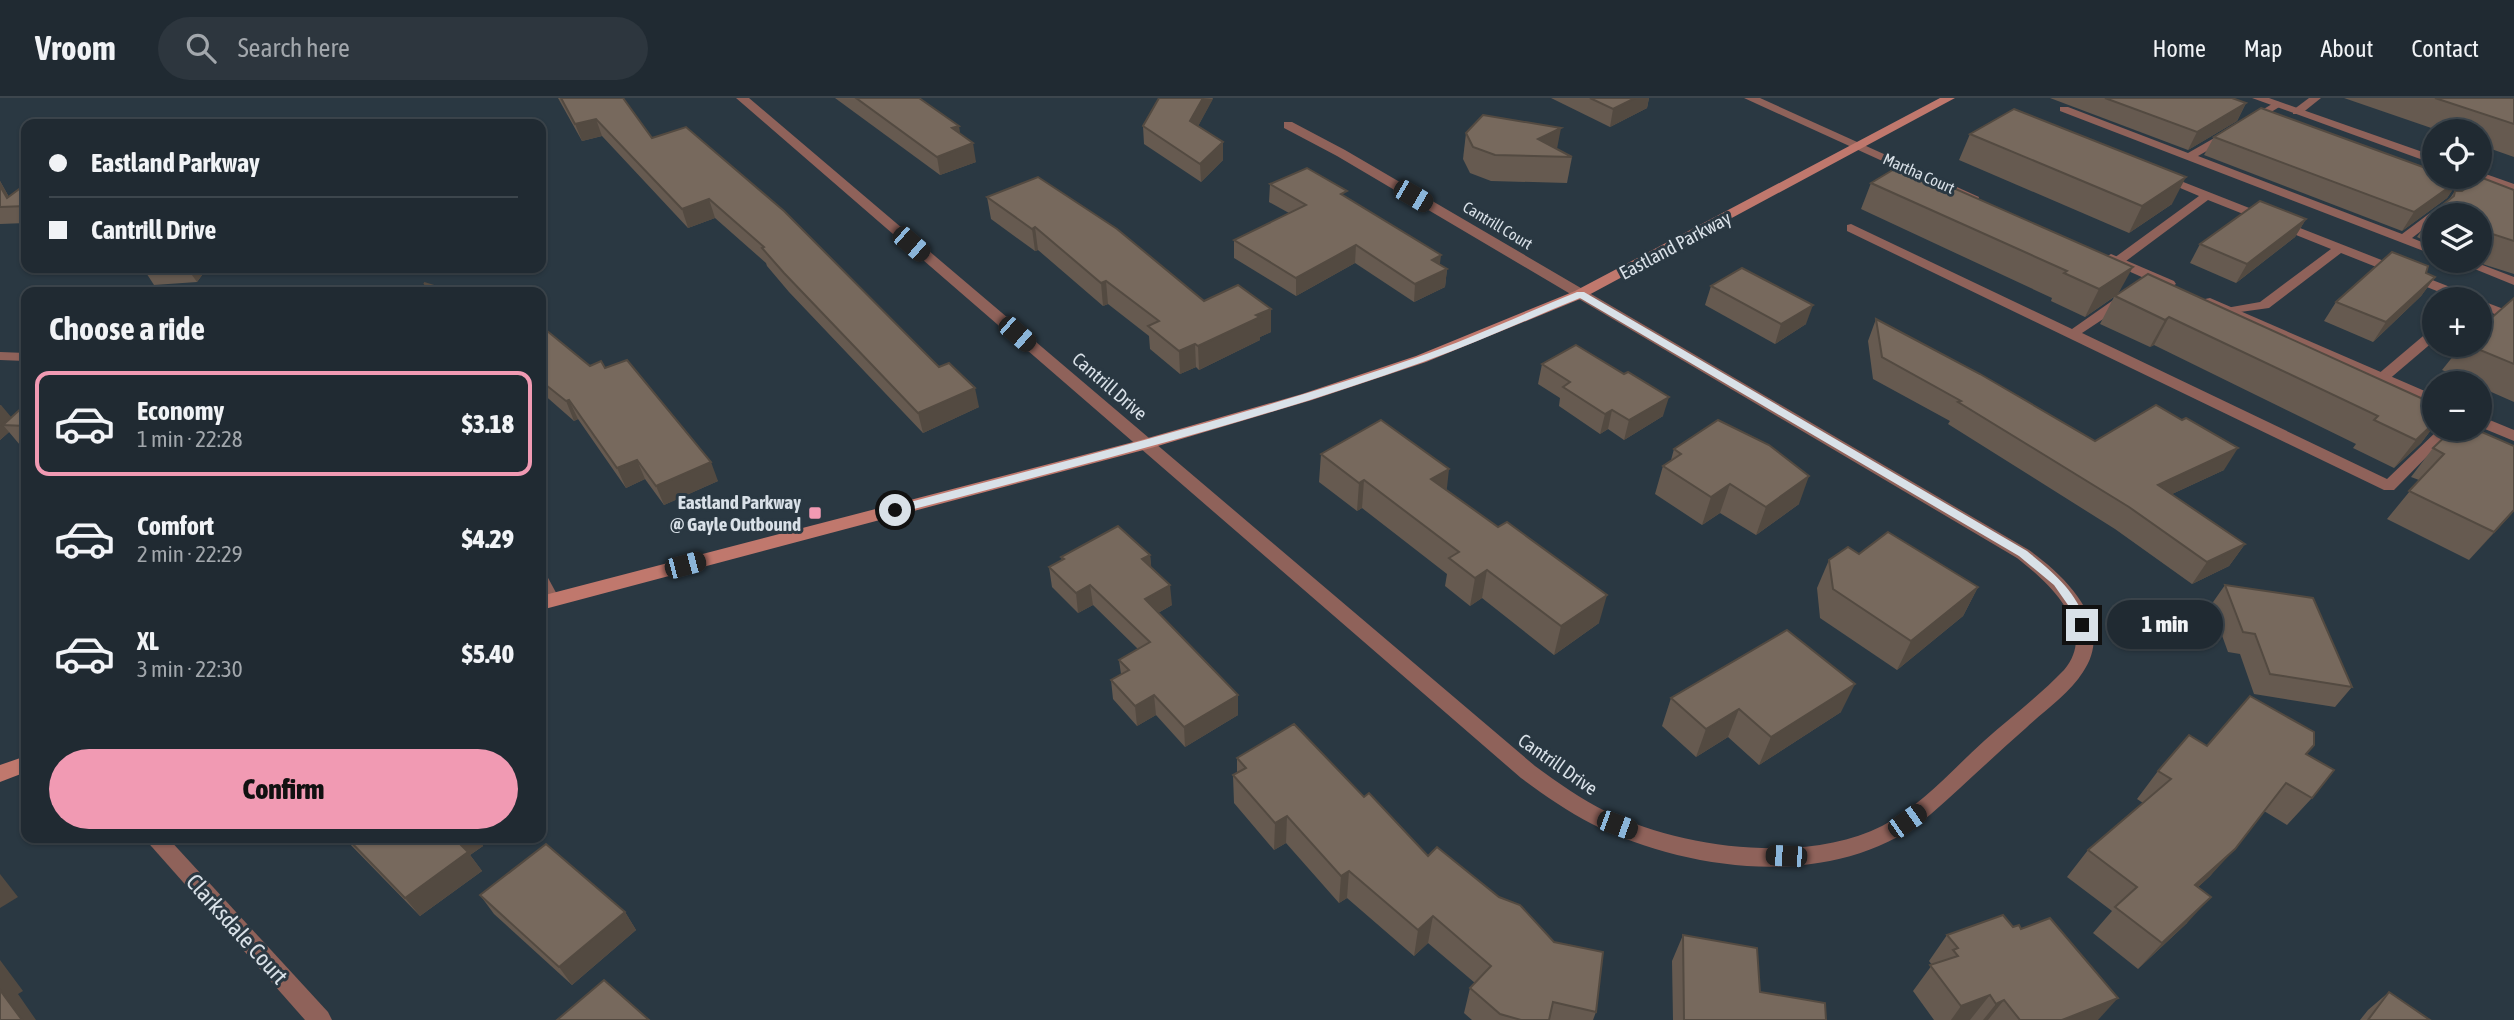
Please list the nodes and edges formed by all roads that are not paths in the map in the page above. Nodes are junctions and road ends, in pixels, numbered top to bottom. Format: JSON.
{"nodes":[{"id":1,"x":741,"y":98,"type":"edge"},
{"id":2,"x":1750,"y":98,"type":"edge"},
{"id":3,"x":1949,"y":98,"type":"edge"},
{"id":4,"x":2258,"y":98,"type":"edge"},
{"id":5,"x":2316,"y":98,"type":"edge"},
{"id":6,"x":2277,"y":104,"type":"junction"},
{"id":7,"x":2064,"y":109,"type":"dead end"},
{"id":8,"x":2297,"y":112,"type":"junction"},
{"id":9,"x":1288,"y":125,"type":"dead end"},
{"id":10,"x":1858,"y":146,"type":"junction"},
{"id":11,"x":2422,"y":156,"type":"edge"},
{"id":12,"x":2189,"y":157,"type":"junction"},
{"id":13,"x":2146,"y":171,"type":"edge"},
{"id":14,"x":2492,"y":183,"type":"edge"},
{"id":15,"x":2514,"y":188,"type":"edge"},
{"id":16,"x":2207,"y":195,"type":"junction"},
{"id":17,"x":1982,"y":201,"type":"edge"},
{"id":18,"x":2422,"y":225,"type":"edge"},
{"id":19,"x":1851,"y":228,"type":"dead end"},
{"id":20,"x":2403,"y":239,"type":"junction"},
{"id":21,"x":2422,"y":246,"type":"edge"},
{"id":22,"x":2340,"y":248,"type":"junction"},
{"id":23,"x":2093,"y":250,"type":"edge"},
{"id":24,"x":2118,"y":261,"type":"junction"},
{"id":25,"x":2492,"y":273,"type":"edge"},
{"id":26,"x":2514,"y":281,"type":"edge"},
{"id":27,"x":2145,"y":285,"type":"junction"},
{"id":28,"x":2438,"y":287,"type":"edge"},
{"id":29,"x":1580,"y":294,"type":"junction"},
{"id":30,"x":2492,"y":309,"type":"edge"},
{"id":31,"x":2231,"y":312,"type":"junction"},
{"id":32,"x":2514,"y":318,"type":"edge"},
{"id":33,"x":2073,"y":334,"type":"junction"},
{"id":34,"x":2422,"y":344,"type":"edge"},
{"id":35,"x":0,"y":356,"type":"edge"},
{"id":36,"x":21,"y":357,"type":"edge"},
{"id":37,"x":2382,"y":378,"type":"junction"},
{"id":38,"x":2422,"y":396,"type":"edge"},
{"id":39,"x":2492,"y":426,"type":"edge"},
{"id":40,"x":2514,"y":436,"type":"edge"},
{"id":41,"x":2435,"y":441,"type":"edge"},
{"id":42,"x":1145,"y":444,"type":"junction"},
{"id":43,"x":546,"y":602,"type":"edge"},
{"id":44,"x":21,"y":766,"type":"edge"},
{"id":45,"x":0,"y":774,"type":"edge"},
{"id":46,"x":159,"y":843,"type":"edge"},
{"id":47,"x":320,"y":1020,"type":"edge"}],
"edges":[{"from":1,"to":42,"type":"street","name":"Cantrill Drive"},
{"from":2,"to":10,"type":"street","name":"Martha Court"},
{"from":3,"to":10,"type":"street","name":"Eastland Parkway"},
{"from":4,"to":6,"type":"street"},
{"from":5,"to":8,"type":"lane"},
{"from":6,"to":8,"type":"street"},
{"from":6,"to":12,"type":"lane"},
{"from":7,"to":12,"type":"lane"},
{"from":8,"to":11,"type":"street"},
{"from":9,"to":29,"type":"street","name":"Cantrill Court"},
{"from":10,"to":17,"type":"street","name":"Martha Court"},
{"from":10,"to":29,"type":"street","name":"Eastland Parkway"},
{"from":12,"to":20,"type":"lane"},
{"from":13,"to":16,"type":"lane"},
{"from":14,"to":15,"type":"street"},
{"from":16,"to":22,"type":"lane"},
{"from":16,"to":24,"type":"lane"},
{"from":18,"to":20,"type":"lane"},
{"from":19,"to":33,"type":"lane"},
{"from":20,"to":21,"type":"lane"},
{"from":22,"to":28,"type":"lane"},
{"from":22,"to":31,"type":"lane"},
{"from":23,"to":24,"type":"street"},
{"from":24,"to":27,"type":"street"},
{"from":25,"to":26,"type":"lane"},
{"from":27,"to":31,"type":"street"},
{"from":27,"to":33,"type":"lane"},
{"from":29,"to":42,"type":"street","name":"Eastland Parkway"},
{"from":29,"to":42,"type":"street","name":"Cantrill Drive"},
{"from":30,"to":32,"type":"lane"},
{"from":31,"to":37,"type":"street"},
{"from":33,"to":41,"type":"lane"},
{"from":34,"to":37,"type":"lane"},
{"from":35,"to":36,"type":"street"},
{"from":37,"to":38,"type":"street"},
{"from":39,"to":40,"type":"street"},
{"from":42,"to":43,"type":"street","name":"Eastland Parkway"},
{"from":44,"to":45,"type":"street"},
{"from":46,"to":47,"type":"street","name":"Clarksdale Court"}]}
